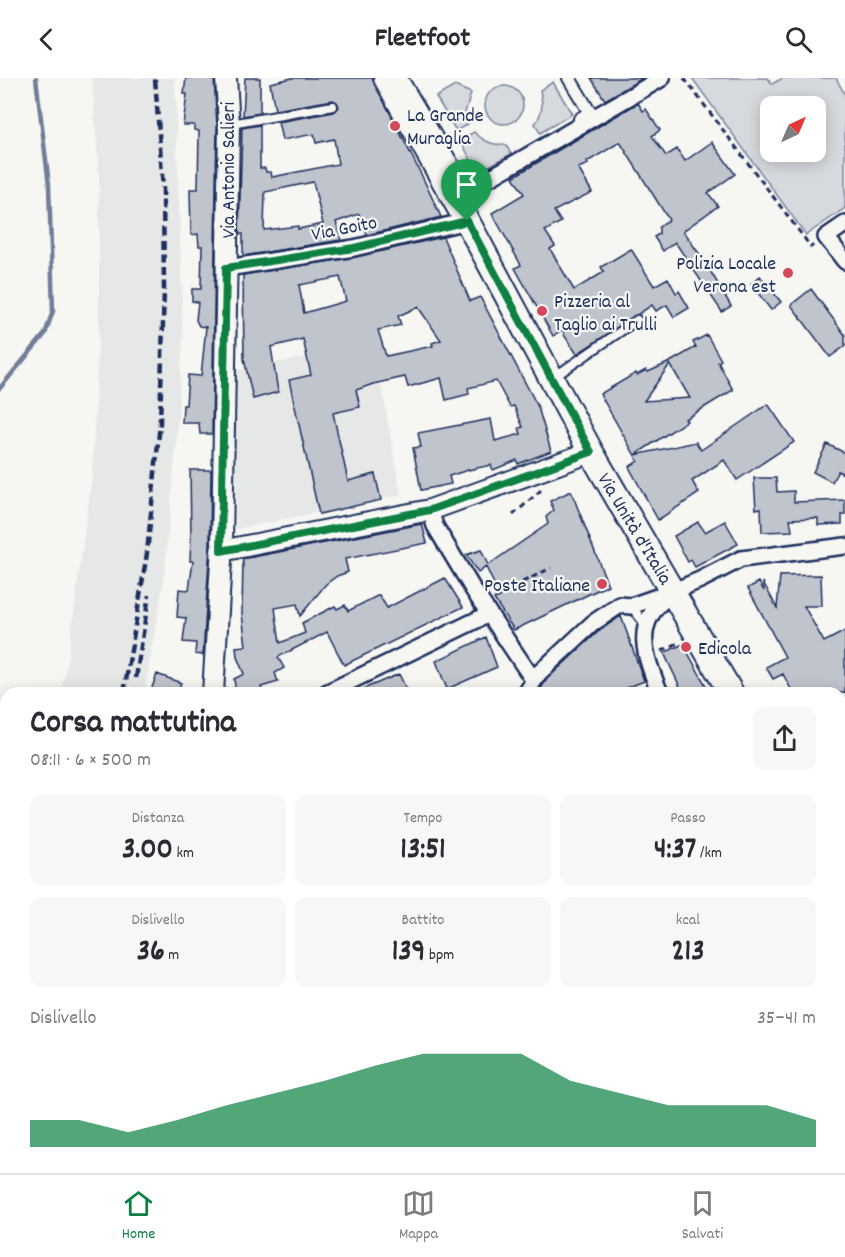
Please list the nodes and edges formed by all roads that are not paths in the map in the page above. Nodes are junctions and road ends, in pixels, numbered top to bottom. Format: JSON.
{"nodes":[{"id":1,"x":226,"y":78,"type":"edge"},
{"id":2,"x":386,"y":78,"type":"edge"},
{"id":3,"x":401,"y":78,"type":"edge"},
{"id":4,"x":569,"y":78,"type":"edge"},
{"id":5,"x":659,"y":79,"type":"edge"},
{"id":6,"x":333,"y":106,"type":"dead end"},
{"id":7,"x":229,"y":125,"type":"junction"},
{"id":8,"x":455,"y":198,"type":"junction"},
{"id":9,"x":467,"y":221,"type":"junction"},
{"id":10,"x":845,"y":224,"type":"edge"},
{"id":11,"x":845,"y":261,"type":"edge"},
{"id":12,"x":226,"y":268,"type":"junction"},
{"id":13,"x":637,"y":320,"type":"dead end"},
{"id":14,"x":551,"y":379,"type":"junction"},
{"id":15,"x":591,"y":452,"type":"junction"},
{"id":16,"x":430,"y":510,"type":"junction"},
{"id":17,"x":845,"y":546,"type":"edge"},
{"id":18,"x":221,"y":551,"type":"junction"},
{"id":19,"x":674,"y":591,"type":"junction"},
{"id":20,"x":632,"y":606,"type":"junction"},
{"id":21,"x":485,"y":608,"type":"junction"},
{"id":22,"x":645,"y":624,"type":"junction"},
{"id":23,"x":213,"y":687,"type":"edge"},
{"id":24,"x":337,"y":687,"type":"edge"},
{"id":25,"x":530,"y":687,"type":"edge"},
{"id":26,"x":658,"y":687,"type":"edge"},
{"id":27,"x":728,"y":687,"type":"edge"}],
"edges":[{"from":1,"to":7,"type":"street","name":"Via Antonio Salieri"},
{"from":2,"to":8,"type":"main road","name":"Via Unità d'Italia"},
{"from":3,"to":4,"type":"street"},
{"from":5,"to":8,"type":"street"},
{"from":6,"to":7,"type":"lane"},
{"from":7,"to":12,"type":"street","name":"Via Antonio Salieri"},
{"from":8,"to":9,"type":"main road","name":"Via Unità d'Italia"},
{"from":9,"to":12,"type":"street","name":"Via Goito"},
{"from":9,"to":14,"type":"main road","name":"Via Unità d'Italia"},
{"from":10,"to":11,"type":"street"},
{"from":12,"to":18,"type":"street","name":"Via Antonio Salieri"},
{"from":13,"to":14,"type":"lane"},
{"from":14,"to":15,"type":"main road","name":"Via Unità d'Italia"},
{"from":15,"to":16,"type":"street"},
{"from":15,"to":19,"type":"main road","name":"Via Unità d'Italia"},
{"from":16,"to":18,"type":"street"},
{"from":16,"to":21,"type":"street"},
{"from":17,"to":19,"type":"street"},
{"from":18,"to":23,"type":"street","name":"Via Antonio Salieri"},
{"from":19,"to":20,"type":"street"},
{"from":19,"to":22,"type":"street"},
{"from":19,"to":27,"type":"main road","name":"Via Unità d'Italia"},
{"from":20,"to":22,"type":"lane"},
{"from":20,"to":25,"type":"street"},
{"from":21,"to":24,"type":"street"},
{"from":21,"to":25,"type":"street"},
{"from":22,"to":26,"type":"street"}]}
